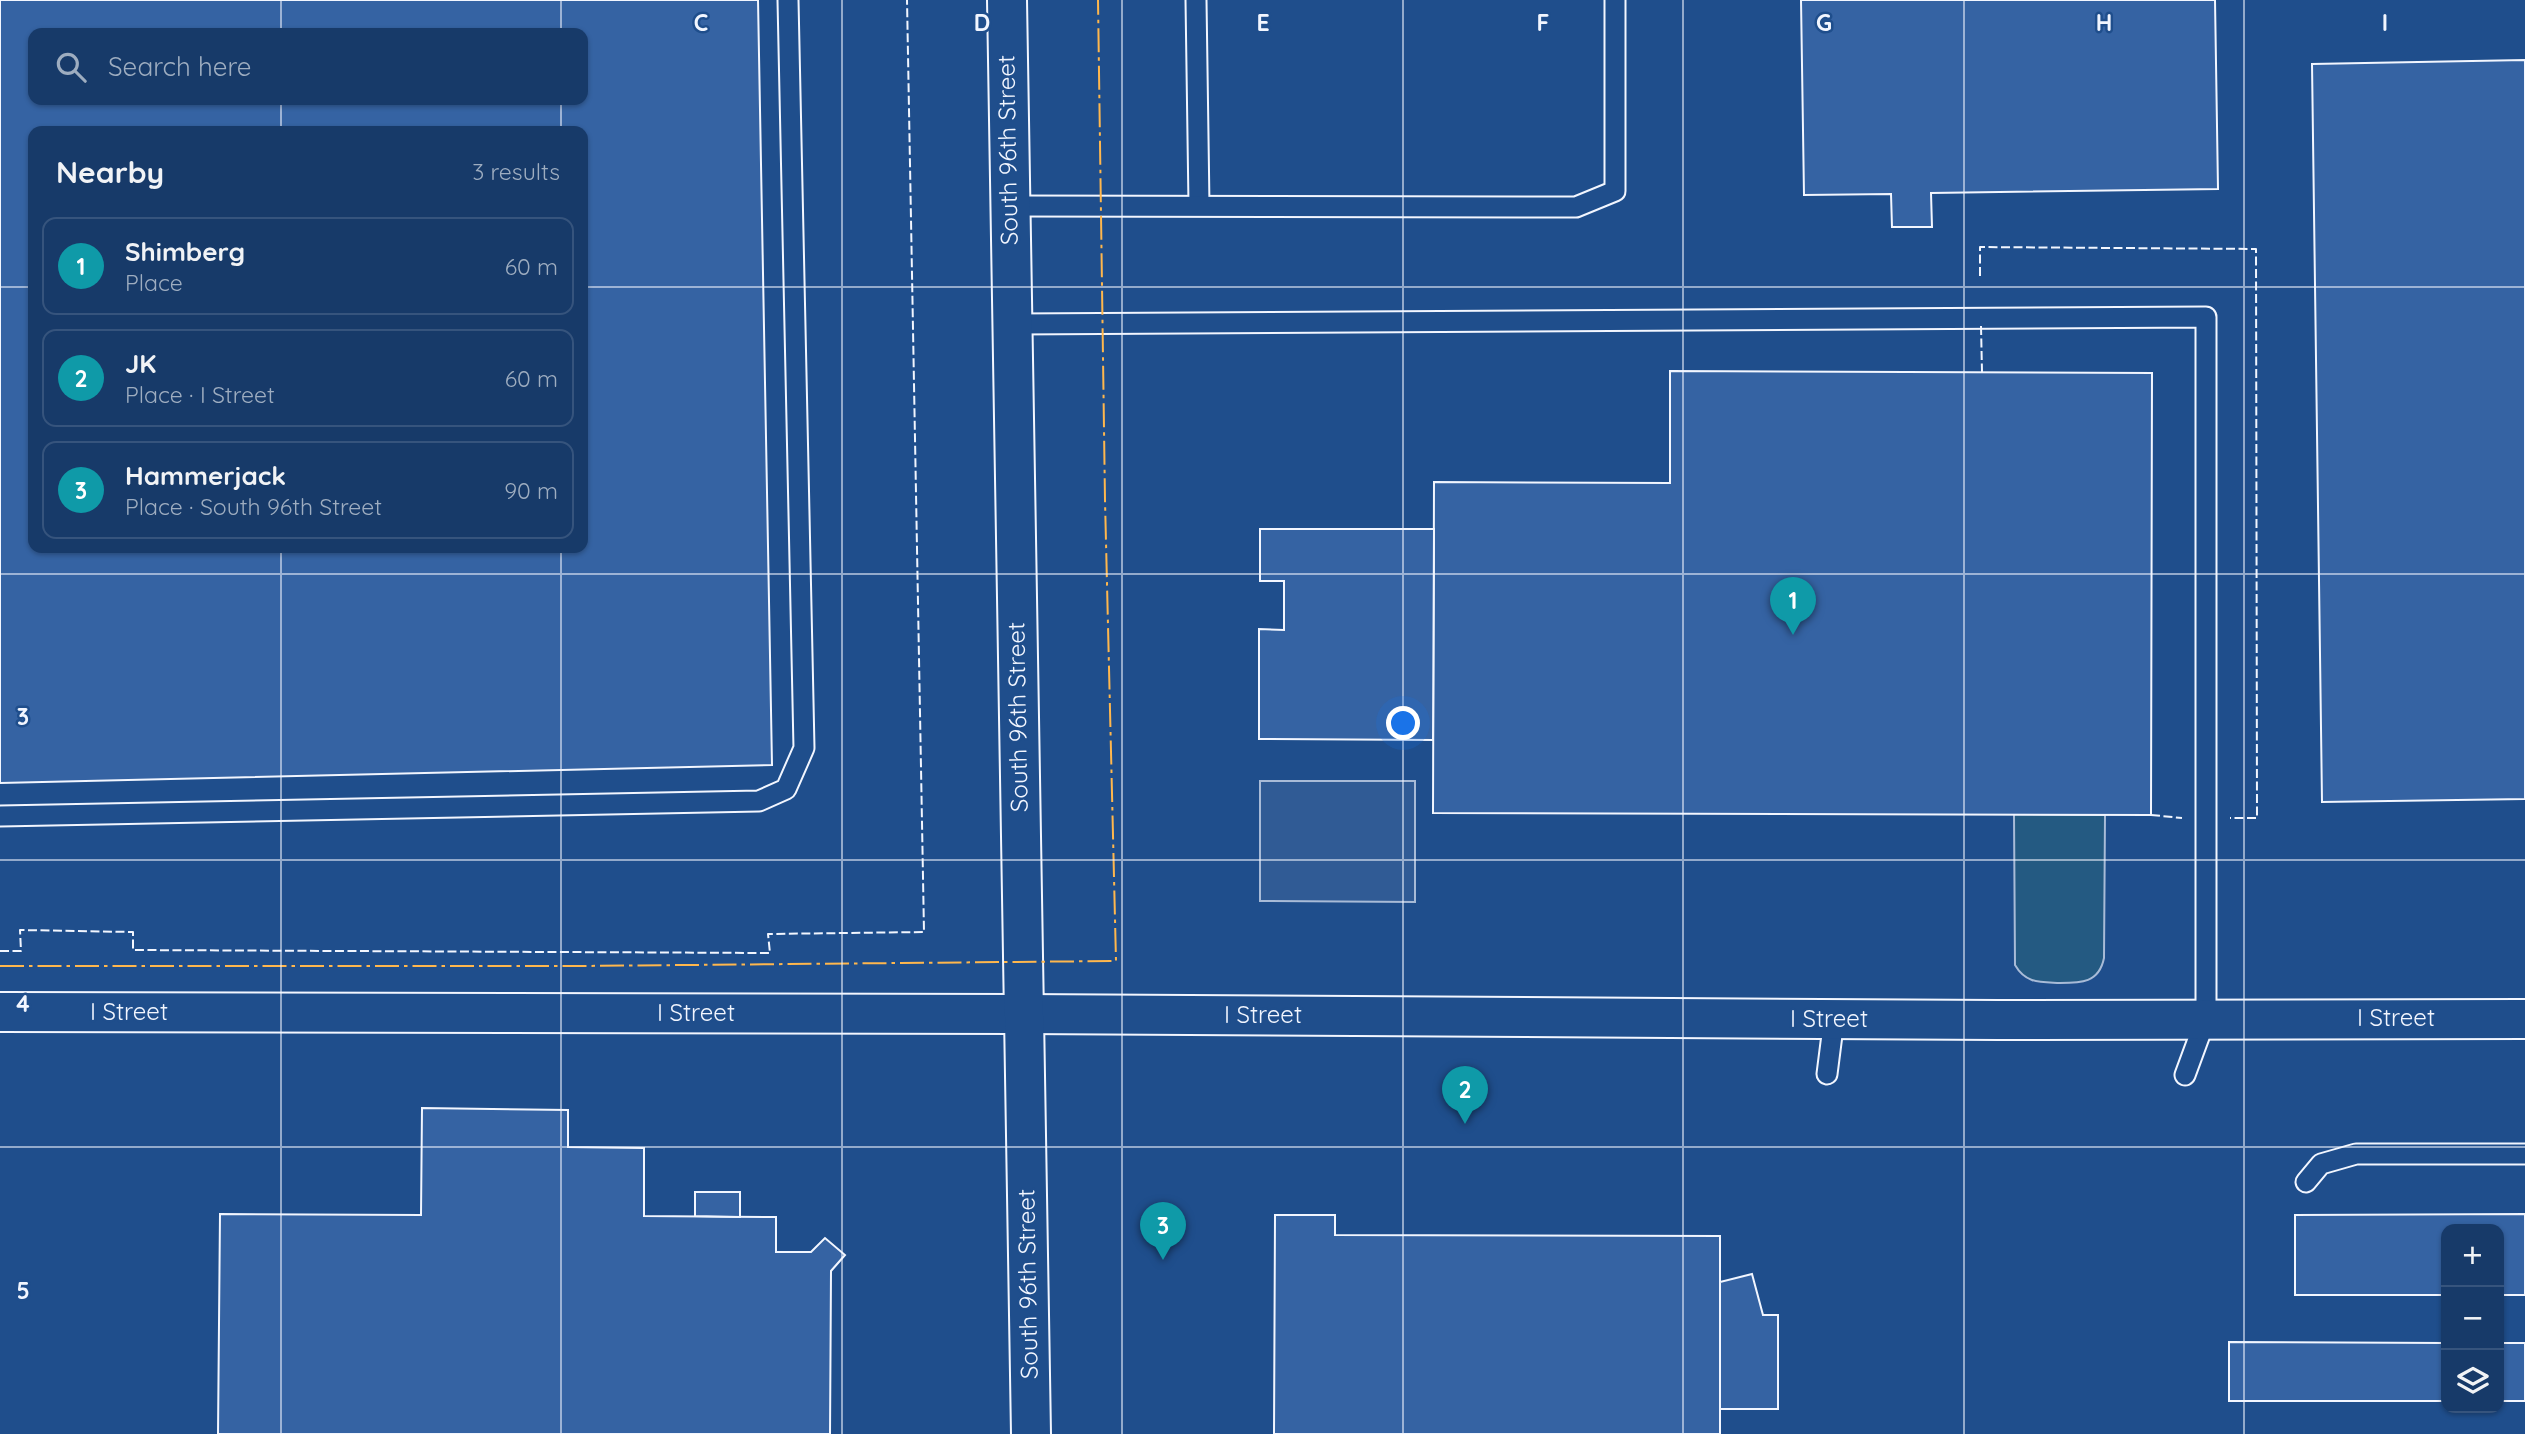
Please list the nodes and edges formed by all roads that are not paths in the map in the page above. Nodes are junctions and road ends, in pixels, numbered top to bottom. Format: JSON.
{"nodes":[{"id":1,"x":788,"y":0,"type":"edge"},
{"id":2,"x":1007,"y":0,"type":"edge"},
{"id":3,"x":1196,"y":0,"type":"edge"},
{"id":4,"x":1615,"y":0,"type":"edge"},
{"id":5,"x":1199,"y":205,"type":"junction"},
{"id":6,"x":1009,"y":206,"type":"junction"},
{"id":7,"x":1011,"y":324,"type":"junction"},
{"id":8,"x":0,"y":816,"type":"edge"},
{"id":9,"x":0,"y":1012,"type":"edge"},
{"id":10,"x":1023,"y":1014,"type":"junction"},
{"id":11,"x":2206,"y":1018,"type":"junction"},
{"id":12,"x":2525,"y":1018,"type":"edge"},
{"id":13,"x":1835,"y":1019,"type":"junction"},
{"id":14,"x":1827,"y":1074,"type":"dead end"},
{"id":15,"x":2185,"y":1075,"type":"dead end"},
{"id":16,"x":2525,"y":1154,"type":"edge"},
{"id":17,"x":2306,"y":1182,"type":"dead end"},
{"id":18,"x":1031,"y":1434,"type":"edge"}],
"edges":[{"from":1,"to":8,"type":"lane"},
{"from":2,"to":6,"type":"street","name":"South 96th Street"},
{"from":3,"to":5,"type":"lane"},
{"from":4,"to":5,"type":"lane"},
{"from":5,"to":6,"type":"lane"},
{"from":6,"to":7,"type":"street","name":"South 96th Street"},
{"from":7,"to":10,"type":"street","name":"South 96th Street"},
{"from":7,"to":11,"type":"lane"},
{"from":9,"to":10,"type":"street","name":"I Street"},
{"from":10,"to":13,"type":"street","name":"I Street"},
{"from":10,"to":18,"type":"street","name":"South 96th Street"},
{"from":11,"to":12,"type":"street","name":"I Street"},
{"from":11,"to":13,"type":"street","name":"I Street"},
{"from":11,"to":15,"type":"lane"},
{"from":13,"to":14,"type":"lane"},
{"from":16,"to":17,"type":"lane"}]}
